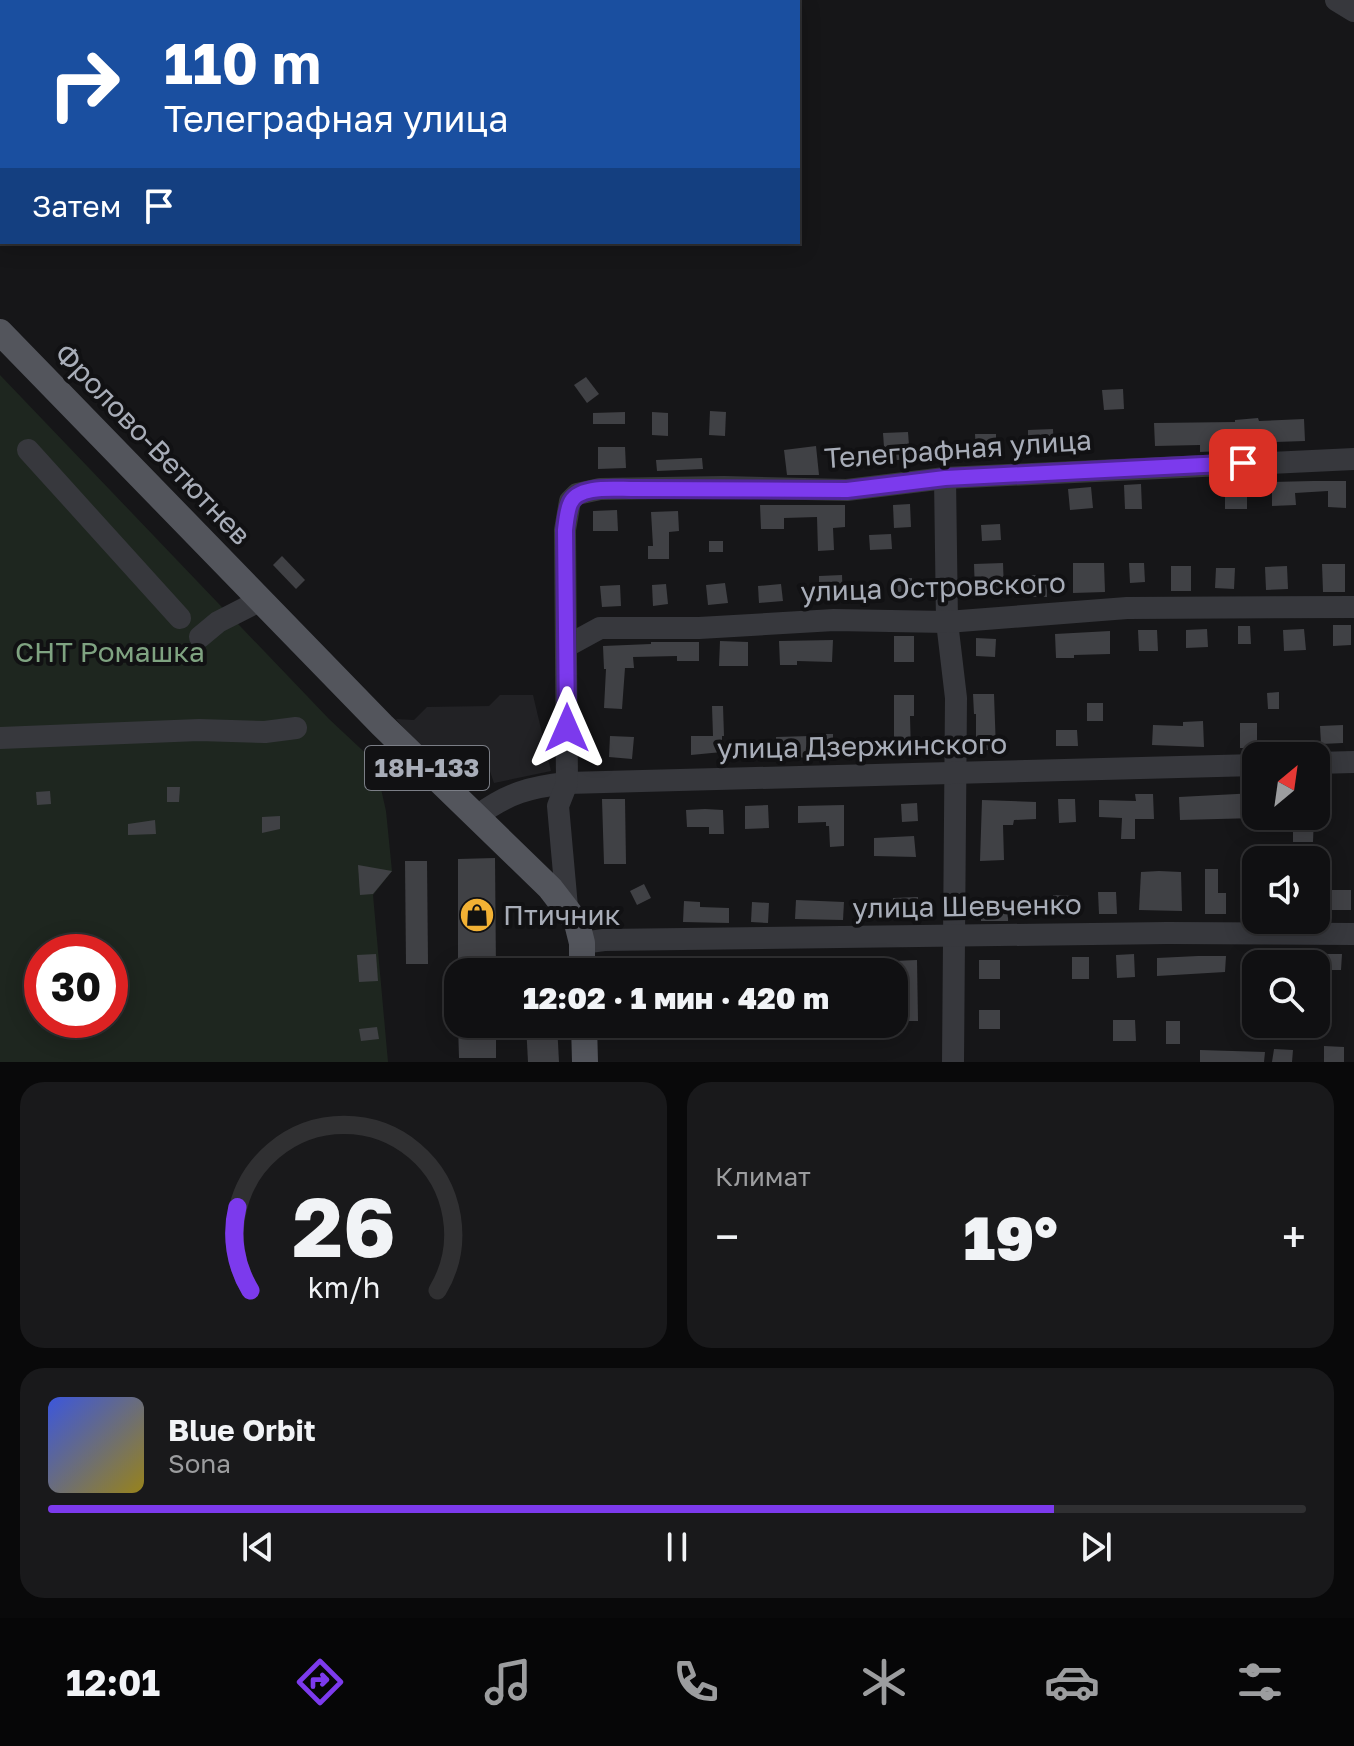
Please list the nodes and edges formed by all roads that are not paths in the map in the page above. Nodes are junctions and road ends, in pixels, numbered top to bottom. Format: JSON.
{"nodes":[{"id":1,"x":1336,"y":0,"type":"edge"},
{"id":2,"x":1354,"y":11,"type":"edge"},
{"id":3,"x":0,"y":332,"type":"edge"},
{"id":4,"x":28,"y":450,"type":"dead end"},
{"id":5,"x":1354,"y":459,"type":"edge"},
{"id":6,"x":945,"y":478,"type":"junction"},
{"id":7,"x":261,"y":600,"type":"junction"},
{"id":8,"x":1354,"y":607,"type":"edge"},
{"id":9,"x":180,"y":618,"type":"dead end"},
{"id":10,"x":947,"y":622,"type":"junction"},
{"id":11,"x":200,"y":637,"type":"dead end"},
{"id":12,"x":567,"y":646,"type":"junction"},
{"id":13,"x":296,"y":728,"type":"dead end"},
{"id":14,"x":0,"y":738,"type":"edge"},
{"id":15,"x":1354,"y":762,"type":"edge"},
{"id":16,"x":1330,"y":763,"type":"edge"},
{"id":17,"x":1242,"y":765,"type":"edge"},
{"id":18,"x":956,"y":773,"type":"junction"},
{"id":19,"x":567,"y":783,"type":"junction"},
{"id":20,"x":477,"y":816,"type":"junction"},
{"id":21,"x":567,"y":907,"type":"junction"},
{"id":22,"x":1354,"y":934,"type":"edge"},
{"id":23,"x":954,"y":936,"type":"junction"},
{"id":24,"x":582,"y":943,"type":"junction"},
{"id":25,"x":582,"y":958,"type":"edge"},
{"id":26,"x":584,"y":1038,"type":"edge"},
{"id":27,"x":585,"y":1062,"type":"edge"},
{"id":28,"x":953,"y":1062,"type":"edge"}],
"edges":[{"from":1,"to":2,"type":"street"},
{"from":3,"to":7,"type":"main road","name":"Фролово-Ветютнев","number":"18Н-133"},
{"from":4,"to":9,"type":"street"},
{"from":5,"to":6,"type":"street","name":"Телеграфная улица"},
{"from":6,"to":10,"type":"street"},
{"from":6,"to":12,"type":"street","name":"Телеграфная улица"},
{"from":7,"to":11,"type":"street"},
{"from":7,"to":20,"type":"main road","number":"18Н-133"},
{"from":8,"to":10,"type":"street","name":"улица Островского"},
{"from":10,"to":12,"type":"street","name":"улица Островского"},
{"from":10,"to":18,"type":"street"},
{"from":12,"to":19,"type":"street"},
{"from":13,"to":14,"type":"street"},
{"from":15,"to":16,"type":"street"},
{"from":17,"to":18,"type":"street","name":"улица Дзержинского"},
{"from":18,"to":19,"type":"street","name":"улица Дзержинского"},
{"from":18,"to":23,"type":"street"},
{"from":19,"to":20,"type":"street","name":"улица Дзержинского"},
{"from":19,"to":21,"type":"street"},
{"from":20,"to":21,"type":"main road","number":"18Н-133"},
{"from":21,"to":24,"type":"main road","number":"18Н-133"},
{"from":22,"to":23,"type":"street","name":"улица Шевченко"},
{"from":23,"to":24,"type":"street","name":"улица Шевченко"},
{"from":23,"to":28,"type":"street"},
{"from":24,"to":25,"type":"main road","number":"18Н-133"},
{"from":26,"to":27,"type":"main road"}]}
